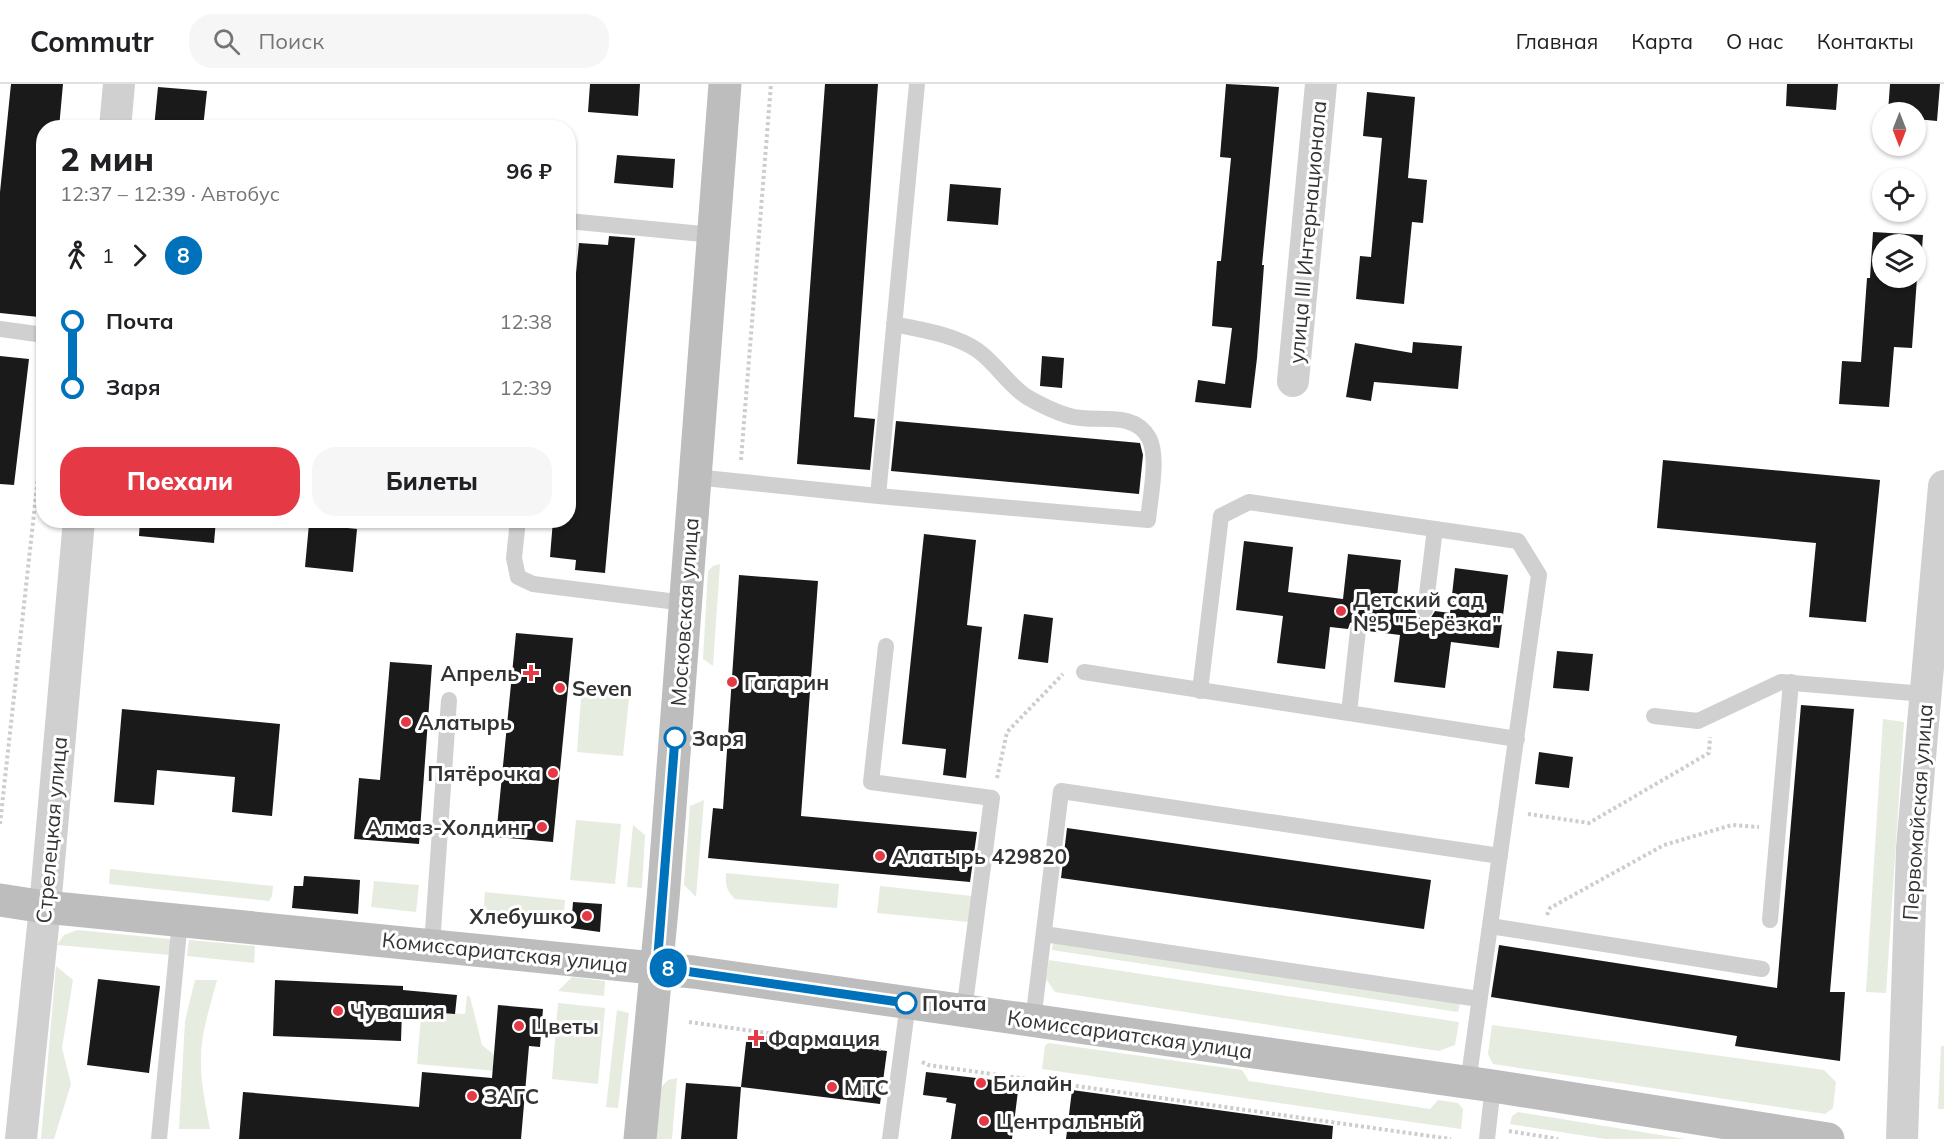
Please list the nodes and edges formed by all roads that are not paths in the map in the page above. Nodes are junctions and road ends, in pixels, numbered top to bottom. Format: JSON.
{"nodes":[{"id":1,"x":119,"y":84,"type":"edge"},
{"id":2,"x":725,"y":84,"type":"edge"},
{"id":3,"x":917,"y":84,"type":"edge"},
{"id":4,"x":1321,"y":84,"type":"edge"},
{"id":5,"x":116,"y":120,"type":"edge"},
{"id":6,"x":576,"y":222,"type":"edge"},
{"id":7,"x":713,"y":235,"type":"junction"},
{"id":8,"x":894,"y":324,"type":"junction"},
{"id":9,"x":0,"y":329,"type":"edge"},
{"id":10,"x":36,"y":334,"type":"edge"},
{"id":11,"x":1293,"y":381,"type":"dead end"},
{"id":12,"x":695,"y":477,"type":"junction"},
{"id":13,"x":1944,"y":486,"type":"edge"},
{"id":14,"x":878,"y":496,"type":"junction"},
{"id":15,"x":78,"y":528,"type":"edge"},
{"id":16,"x":517,"y":528,"type":"edge"},
{"id":17,"x":1435,"y":529,"type":"junction"},
{"id":18,"x":1941,"y":563,"type":"edge"},
{"id":19,"x":685,"y":603,"type":"junction"},
{"id":20,"x":1425,"y":610,"type":"dead end"},
{"id":21,"x":1358,"y":630,"type":"dead end"},
{"id":22,"x":1937,"y":640,"type":"edge"},
{"id":23,"x":886,"y":646,"type":"dead end"},
{"id":24,"x":1083,"y":672,"type":"road end"},
{"id":25,"x":1791,"y":682,"type":"junction"},
{"id":26,"x":1200,"y":691,"type":"junction"},
{"id":27,"x":1925,"y":694,"type":"junction"},
{"id":28,"x":449,"y":700,"type":"dead end"},
{"id":29,"x":1349,"y":713,"type":"junction"},
{"id":30,"x":1654,"y":716,"type":"dead end"},
{"id":31,"x":1517,"y":739,"type":"junction"},
{"id":32,"x":1500,"y":856,"type":"junction"},
{"id":33,"x":0,"y":900,"type":"edge"},
{"id":34,"x":45,"y":907,"type":"junction"},
{"id":35,"x":180,"y":920,"type":"junction"},
{"id":36,"x":1770,"y":920,"type":"dead end"},
{"id":37,"x":1490,"y":926,"type":"junction"},
{"id":38,"x":1044,"y":934,"type":"junction"},
{"id":39,"x":432,"y":945,"type":"junction"},
{"id":40,"x":657,"y":967,"type":"junction"},
{"id":41,"x":1762,"y":969,"type":"dead end"},
{"id":42,"x":1479,"y":999,"type":"junction"},
{"id":43,"x":908,"y":1003,"type":"junction"},
{"id":44,"x":964,"y":1011,"type":"junction"},
{"id":45,"x":1033,"y":1021,"type":"junction"},
{"id":46,"x":1480,"y":1084,"type":"junction"},
{"id":47,"x":21,"y":1139,"type":"edge"},
{"id":48,"x":159,"y":1139,"type":"edge"},
{"id":49,"x":639,"y":1139,"type":"edge"},
{"id":50,"x":890,"y":1139,"type":"edge"},
{"id":51,"x":1486,"y":1139,"type":"edge"},
{"id":52,"x":1828,"y":1139,"type":"edge"},
{"id":53,"x":1902,"y":1139,"type":"edge"}],
"edges":[{"from":1,"to":5,"type":"street"},
{"from":2,"to":7,"type":"street","name":"Московская улица"},
{"from":3,"to":8,"type":"lane"},
{"from":4,"to":11,"type":"street","name":"улица III Интернационала"},
{"from":6,"to":7,"type":"lane"},
{"from":7,"to":12,"type":"street","name":"Московская улица"},
{"from":8,"to":14,"type":"lane"},
{"from":8,"to":14,"type":"lane"},
{"from":9,"to":10,"type":"lane"},
{"from":12,"to":14,"type":"lane"},
{"from":12,"to":19,"type":"street","name":"Московская улица"},
{"from":13,"to":18,"type":"street","name":"Первомайская улица"},
{"from":15,"to":34,"type":"street","name":"Стрелецкая улица"},
{"from":16,"to":19,"type":"lane"},
{"from":17,"to":20,"type":"lane"},
{"from":17,"to":26,"type":"lane"},
{"from":17,"to":31,"type":"lane"},
{"from":18,"to":22,"type":"street","name":"Первомайская улица"},
{"from":19,"to":40,"type":"street","name":"Московская улица"},
{"from":21,"to":29,"type":"lane"},
{"from":22,"to":27,"type":"street","name":"Первомайская улица"},
{"from":23,"to":44,"type":"lane"},
{"from":24,"to":26,"type":"lane"},
{"from":25,"to":27,"type":"lane"},
{"from":25,"to":30,"type":"lane"},
{"from":25,"to":36,"type":"lane"},
{"from":26,"to":29,"type":"lane"},
{"from":27,"to":53,"type":"street","name":"Первомайская улица"},
{"from":28,"to":39,"type":"lane"},
{"from":29,"to":31,"type":"lane"},
{"from":31,"to":32,"type":"lane"},
{"from":32,"to":37,"type":"lane"},
{"from":32,"to":38,"type":"lane"},
{"from":33,"to":34,"type":"street","name":"Комиссариатская улица"},
{"from":34,"to":35,"type":"street","name":"Комиссариатская улица"},
{"from":34,"to":47,"type":"street","name":"Стрелецкая улица"},
{"from":35,"to":39,"type":"street","name":"Комиссариатская улица"},
{"from":35,"to":48,"type":"lane"},
{"from":37,"to":41,"type":"lane"},
{"from":37,"to":42,"type":"lane"},
{"from":38,"to":42,"type":"lane"},
{"from":38,"to":45,"type":"lane"},
{"from":39,"to":40,"type":"street","name":"Комиссариатская улица"},
{"from":40,"to":43,"type":"street","name":"Комиссариатская улица"},
{"from":40,"to":49,"type":"street","name":"Московская улица"},
{"from":42,"to":46,"type":"lane"},
{"from":43,"to":44,"type":"street","name":"Комиссариатская улица"},
{"from":43,"to":50,"type":"lane"},
{"from":44,"to":45,"type":"street","name":"Комиссариатская улица"},
{"from":45,"to":46,"type":"street","name":"Комиссариатская улица"},
{"from":46,"to":51,"type":"lane"},
{"from":46,"to":52,"type":"street","name":"Комиссариатская улица"}]}
